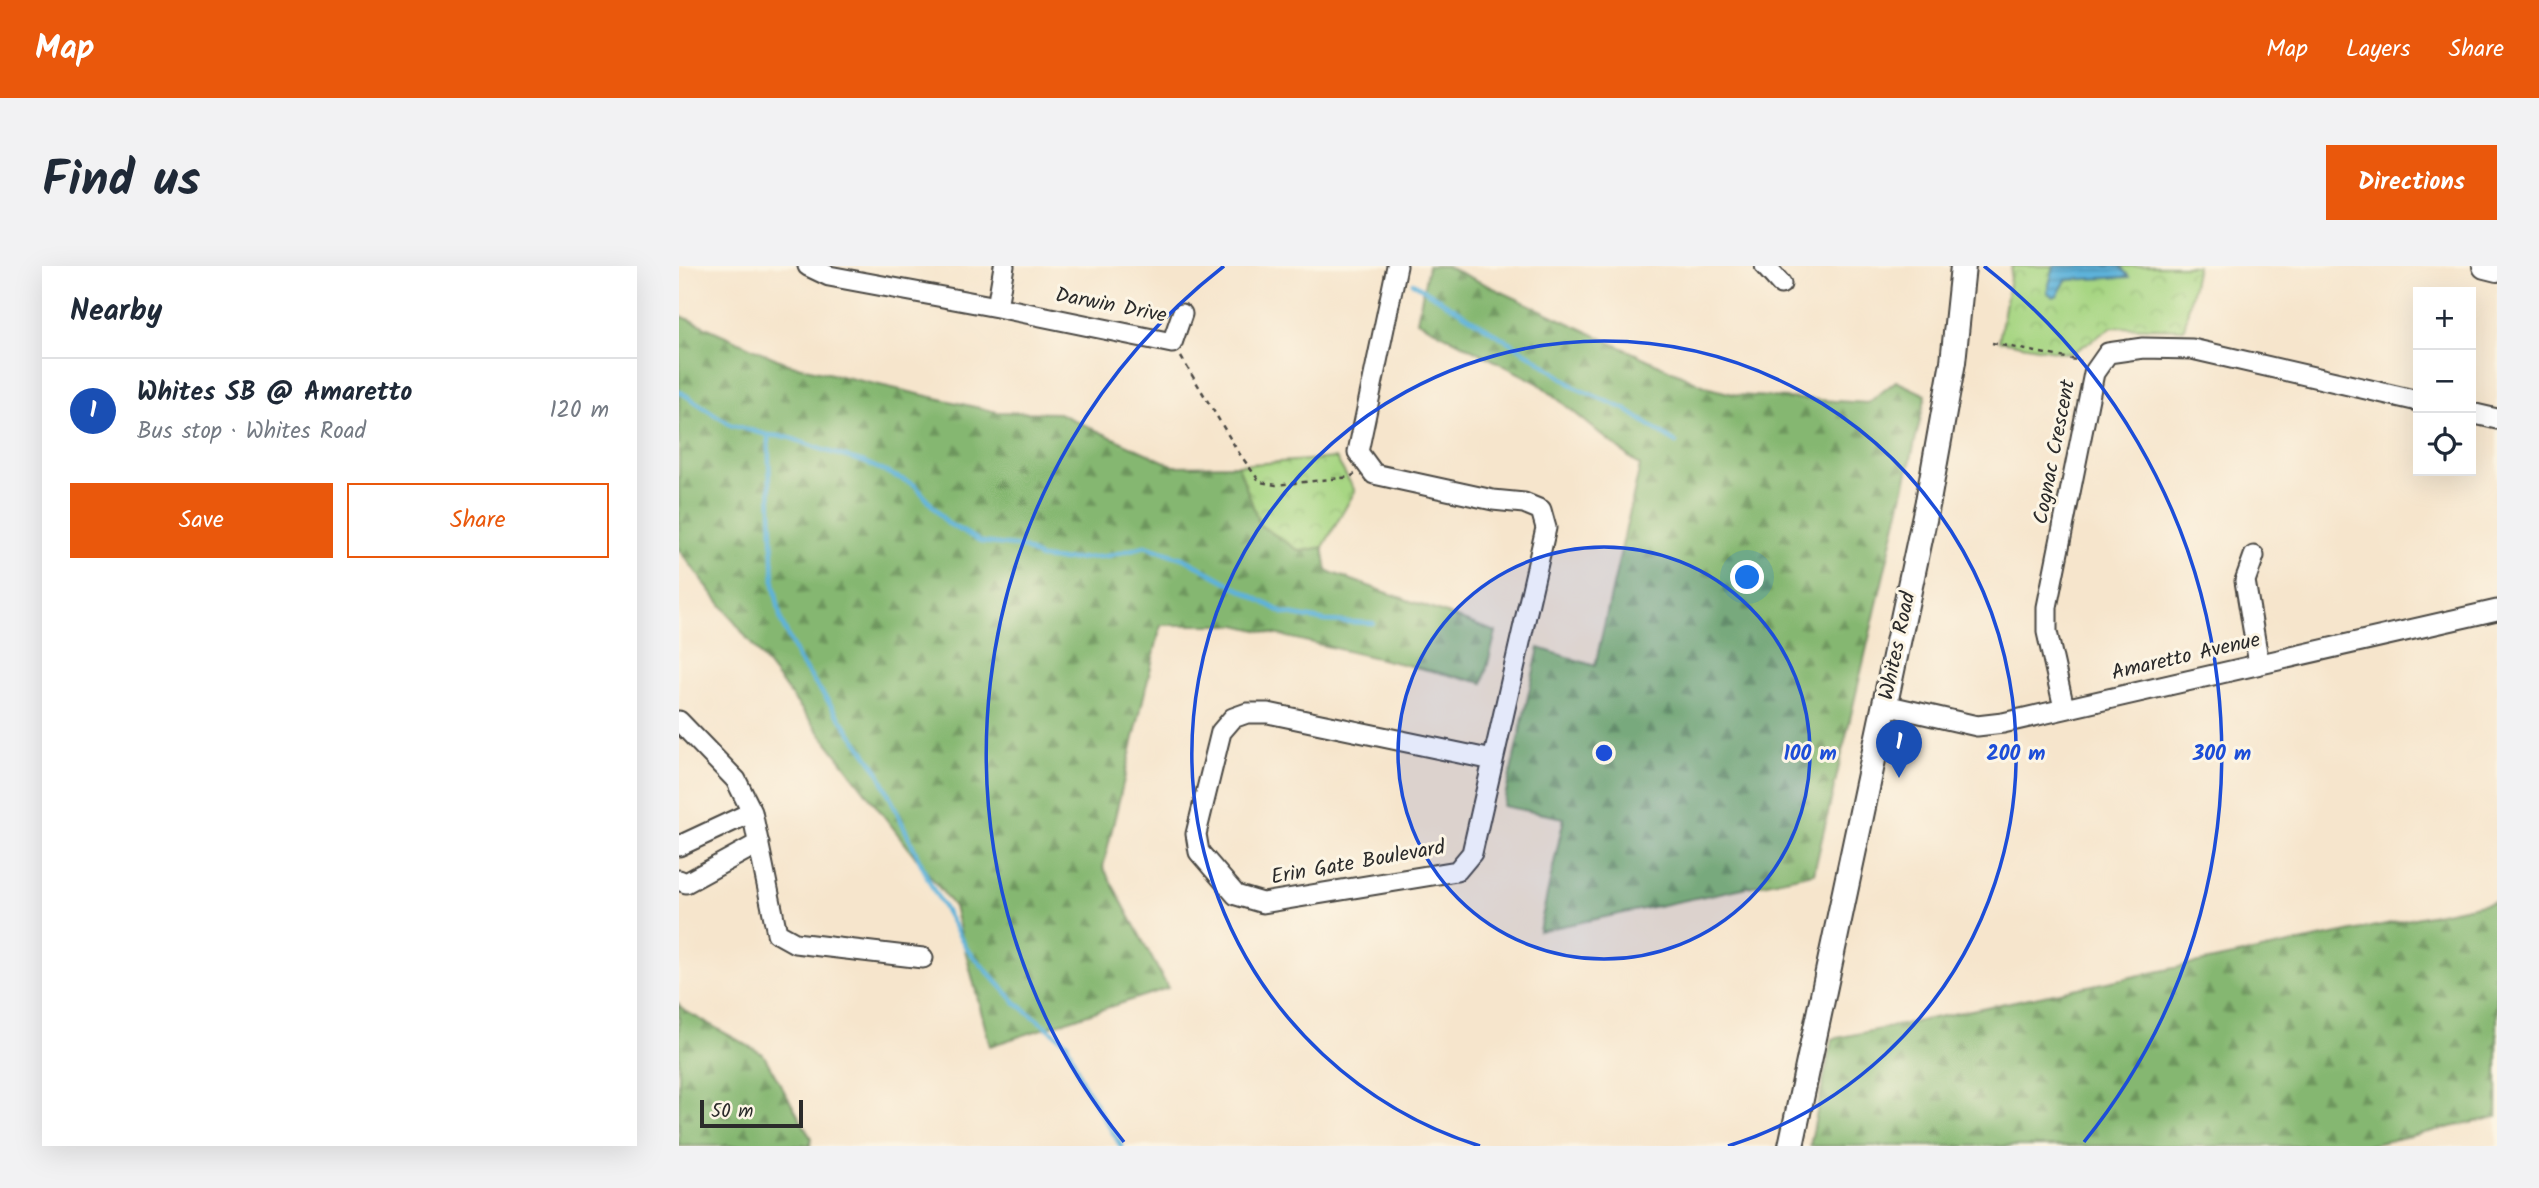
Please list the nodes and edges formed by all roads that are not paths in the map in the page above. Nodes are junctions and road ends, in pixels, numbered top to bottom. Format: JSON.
{"nodes":[{"id":1,"x":808,"y":266,"type":"edge"},
{"id":2,"x":1004,"y":266,"type":"edge"},
{"id":3,"x":1397,"y":266,"type":"edge"},
{"id":4,"x":1765,"y":266,"type":"edge"},
{"id":5,"x":1963,"y":266,"type":"edge"},
{"id":6,"x":2485,"y":266,"type":"edge"},
{"id":7,"x":2497,"y":269,"type":"edge"},
{"id":8,"x":1781,"y":284,"type":"dead end"},
{"id":9,"x":997,"y":307,"type":"junction"},
{"id":10,"x":1182,"y":314,"type":"dead end"},
{"id":11,"x":2413,"y":400,"type":"edge"},
{"id":12,"x":2476,"y":414,"type":"edge"},
{"id":13,"x":2497,"y":419,"type":"edge"},
{"id":14,"x":2254,"y":556,"type":"dead end"},
{"id":15,"x":2497,"y":610,"type":"edge"},
{"id":16,"x":2259,"y":664,"type":"junction"},
{"id":17,"x":1885,"y":705,"type":"junction"},
{"id":18,"x":2064,"y":708,"type":"junction"},
{"id":19,"x":679,"y":721,"type":"edge"},
{"id":20,"x":1493,"y":760,"type":"junction"},
{"id":21,"x":752,"y":812,"type":"junction"},
{"id":22,"x":759,"y":843,"type":"junction"},
{"id":23,"x":679,"y":846,"type":"edge"},
{"id":24,"x":679,"y":880,"type":"edge"},
{"id":25,"x":923,"y":958,"type":"dead end"},
{"id":26,"x":1791,"y":1146,"type":"edge"}],
"edges":[{"from":1,"to":9,"type":"street","name":"Darwin Drive"},
{"from":2,"to":9,"type":"street"},
{"from":3,"to":20,"type":"street","name":"Erin Gate Boulevard"},
{"from":4,"to":8,"type":"street"},
{"from":5,"to":17,"type":"main road","name":"Whites Road"},
{"from":6,"to":7,"type":"main road"},
{"from":9,"to":10,"type":"street","name":"Darwin Drive"},
{"from":11,"to":18,"type":"street","name":"Cognac Crescent"},
{"from":12,"to":13,"type":"street"},
{"from":14,"to":16,"type":"street"},
{"from":15,"to":16,"type":"street","name":"Amaretto Avenue"},
{"from":16,"to":18,"type":"street","name":"Amaretto Avenue"},
{"from":17,"to":18,"type":"street","name":"Amaretto Avenue"},
{"from":17,"to":26,"type":"main road","name":"Whites Road"},
{"from":19,"to":21,"type":"street"},
{"from":20,"to":20,"type":"street","name":"Erin Gate Boulevard"},
{"from":21,"to":22,"type":"street"},
{"from":21,"to":23,"type":"street"},
{"from":22,"to":24,"type":"street"},
{"from":22,"to":25,"type":"street"}]}
